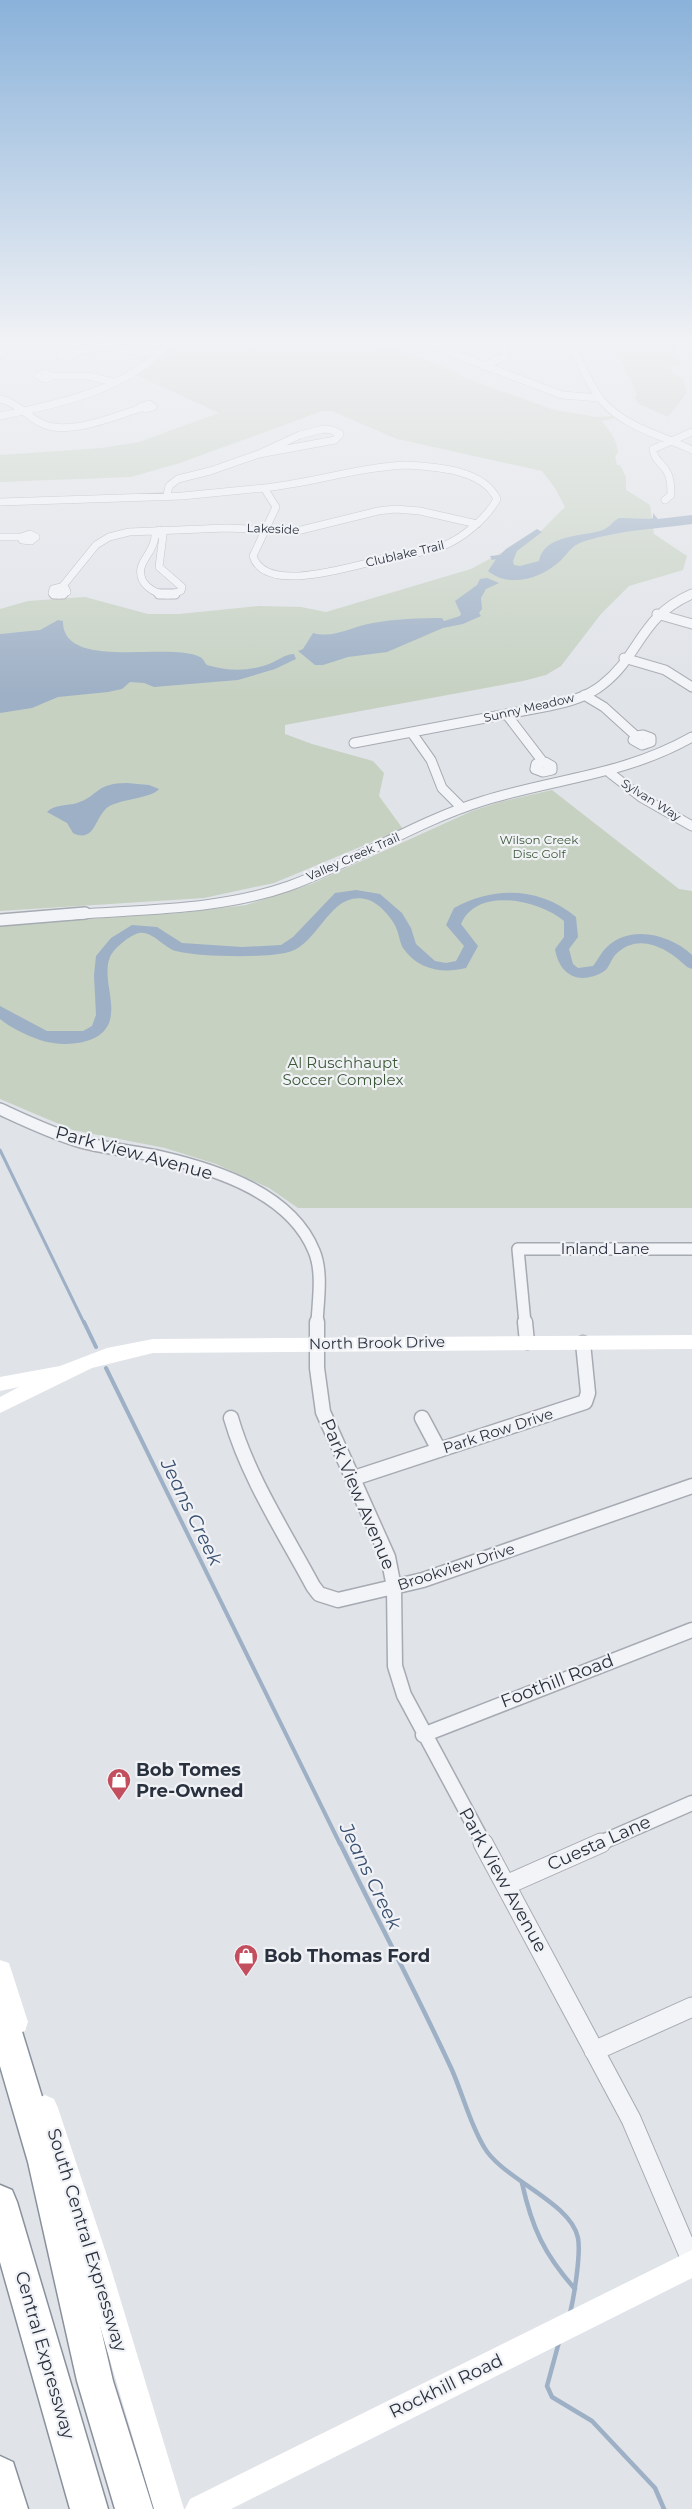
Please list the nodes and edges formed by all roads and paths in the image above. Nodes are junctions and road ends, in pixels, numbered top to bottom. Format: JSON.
{"nodes":[{"id":1,"x":240,"y":461,"type":"edge"},
{"id":2,"x":658,"y":461,"type":"edge"},
{"id":3,"x":264,"y":488,"type":"junction"},
{"id":4,"x":168,"y":495,"type":"junction"},
{"id":5,"x":665,"y":500,"type":"dead end"},
{"id":6,"x":0,"y":502,"type":"edge"},
{"id":7,"x":477,"y":524,"type":"junction"},
{"id":8,"x":265,"y":530,"type":"junction"},
{"id":9,"x":159,"y":532,"type":"junction"},
{"id":10,"x":0,"y":537,"type":"edge"},
{"id":11,"x":21,"y":537,"type":"dead end"},
{"id":12,"x":62,"y":587,"type":"dead end"},
{"id":13,"x":692,"y":594,"type":"edge"},
{"id":14,"x":657,"y":614,"type":"junction"},
{"id":15,"x":692,"y":624,"type":"edge"},
{"id":16,"x":624,"y":658,"type":"junction"},
{"id":17,"x":692,"y":687,"type":"edge"},
{"id":18,"x":584,"y":695,"type":"junction"},
{"id":19,"x":507,"y":714,"type":"junction"},
{"id":20,"x":412,"y":732,"type":"junction"},
{"id":21,"x":636,"y":736,"type":"dead end"},
{"id":22,"x":692,"y":737,"type":"edge"},
{"id":23,"x":354,"y":743,"type":"dead end"},
{"id":24,"x":543,"y":762,"type":"dead end"},
{"id":25,"x":610,"y":773,"type":"junction"},
{"id":26,"x":462,"y":808,"type":"junction"},
{"id":27,"x":692,"y":826,"type":"edge"},
{"id":28,"x":0,"y":920,"type":"edge"},
{"id":29,"x":0,"y":1109,"type":"edge"},
{"id":30,"x":692,"y":1248,"type":"edge"},
{"id":31,"x":527,"y":1342,"type":"junction"},
{"id":32,"x":692,"y":1342,"type":"edge"},
{"id":33,"x":583,"y":1343,"type":"junction"},
{"id":34,"x":316,"y":1344,"type":"junction"},
{"id":35,"x":65,"y":1371,"type":"junction"},
{"id":36,"x":0,"y":1384,"type":"edge"},
{"id":37,"x":0,"y":1406,"type":"edge"},
{"id":38,"x":231,"y":1418,"type":"dead end"},
{"id":39,"x":422,"y":1418,"type":"dead end"},
{"id":40,"x":439,"y":1450,"type":"junction"},
{"id":41,"x":354,"y":1478,"type":"junction"},
{"id":42,"x":692,"y":1486,"type":"edge"},
{"id":43,"x":394,"y":1588,"type":"junction"},
{"id":44,"x":692,"y":1630,"type":"edge"},
{"id":45,"x":423,"y":1735,"type":"junction"},
{"id":46,"x":692,"y":1803,"type":"edge"},
{"id":47,"x":506,"y":1885,"type":"junction"},
{"id":48,"x":0,"y":1972,"type":"edge"},
{"id":49,"x":692,"y":2007,"type":"edge"},
{"id":50,"x":0,"y":2012,"type":"edge"},
{"id":51,"x":594,"y":2051,"type":"junction"},
{"id":52,"x":0,"y":2202,"type":"edge"},
{"id":53,"x":692,"y":2263,"type":"edge"},
{"id":54,"x":0,"y":2474,"type":"edge"},
{"id":55,"x":9,"y":2509,"type":"edge"},
{"id":56,"x":88,"y":2509,"type":"edge"},
{"id":57,"x":134,"y":2509,"type":"edge"},
{"id":58,"x":169,"y":2509,"type":"edge"},
{"id":59,"x":200,"y":2509,"type":"edge"}],
"edges":[{"from":1,"to":4,"type":"street"},
{"from":2,"to":5,"type":"street"},
{"from":3,"to":4,"type":"street","name":"Clublake Trail"},
{"from":3,"to":7,"type":"street","name":"Clublake Trail"},
{"from":3,"to":8,"type":"street","name":"Clublake Trail"},
{"from":4,"to":6,"type":"street","name":"Clublake Trail"},
{"from":7,"to":8,"type":"street","name":"Lakeside"},
{"from":7,"to":8,"type":"street","name":"Clublake Trail"},
{"from":8,"to":9,"type":"street","name":"Lakeside"},
{"from":9,"to":9,"type":"street"},
{"from":9,"to":12,"type":"street","name":"Lakeside"},
{"from":10,"to":11,"type":"street"},
{"from":13,"to":14,"type":"street","name":"Sunny Meadow"},
{"from":14,"to":15,"type":"street"},
{"from":14,"to":16,"type":"street","name":"Sunny Meadow"},
{"from":16,"to":17,"type":"street"},
{"from":16,"to":18,"type":"street","name":"Sunny Meadow"},
{"from":18,"to":19,"type":"street","name":"Sunny Meadow"},
{"from":18,"to":21,"type":"street"},
{"from":19,"to":20,"type":"street","name":"Sunny Meadow"},
{"from":19,"to":24,"type":"street"},
{"from":20,"to":23,"type":"street","name":"Sunny Meadow"},
{"from":20,"to":26,"type":"street"},
{"from":22,"to":25,"type":"street","name":"Valley Creek Trail"},
{"from":25,"to":26,"type":"street","name":"Valley Creek Trail"},
{"from":25,"to":27,"type":"street","name":"Sylvan Way"},
{"from":26,"to":28,"type":"street","name":"Valley Creek Trail"},
{"from":29,"to":34,"type":"street","name":"Park View Avenue"},
{"from":30,"to":31,"type":"street","name":"Inland Lane"},
{"from":31,"to":33,"type":"street","name":"North Brook Drive"},
{"from":31,"to":34,"type":"street","name":"North Brook Drive"},
{"from":32,"to":33,"type":"street","name":"North Brook Drive"},
{"from":33,"to":40,"type":"street","name":"Park Row Drive"},
{"from":34,"to":35,"type":"street","name":"North Brook Drive"},
{"from":34,"to":41,"type":"street","name":"Park View Avenue"},
{"from":35,"to":36,"type":"street","name":"North Brook Drive"},
{"from":35,"to":37,"type":"street","name":"North Brook Drive"},
{"from":38,"to":43,"type":"street","name":"Brookview Drive"},
{"from":39,"to":40,"type":"street"},
{"from":40,"to":41,"type":"street","name":"Park Row Drive"},
{"from":41,"to":43,"type":"street","name":"Park View Avenue"},
{"from":42,"to":43,"type":"street","name":"Brookview Drive"},
{"from":43,"to":45,"type":"street","name":"Park View Avenue"},
{"from":44,"to":45,"type":"street","name":"Foothill Road"},
{"from":45,"to":47,"type":"street","name":"Park View Avenue"},
{"from":46,"to":47,"type":"street","name":"Cuesta Lane"},
{"from":47,"to":51,"type":"street","name":"Park View Avenue"},
{"from":48,"to":58,"type":"street","name":"South Central Expressway"},
{"from":49,"to":51,"type":"street"},
{"from":50,"to":57,"type":"highway"},
{"from":51,"to":53,"type":"street","name":"Park View Avenue"},
{"from":52,"to":56,"type":"highway","name":"Central Expressway"},
{"from":53,"to":59,"type":"street","name":"Rockhill Road"},
{"from":54,"to":55,"type":"highway"}]}
